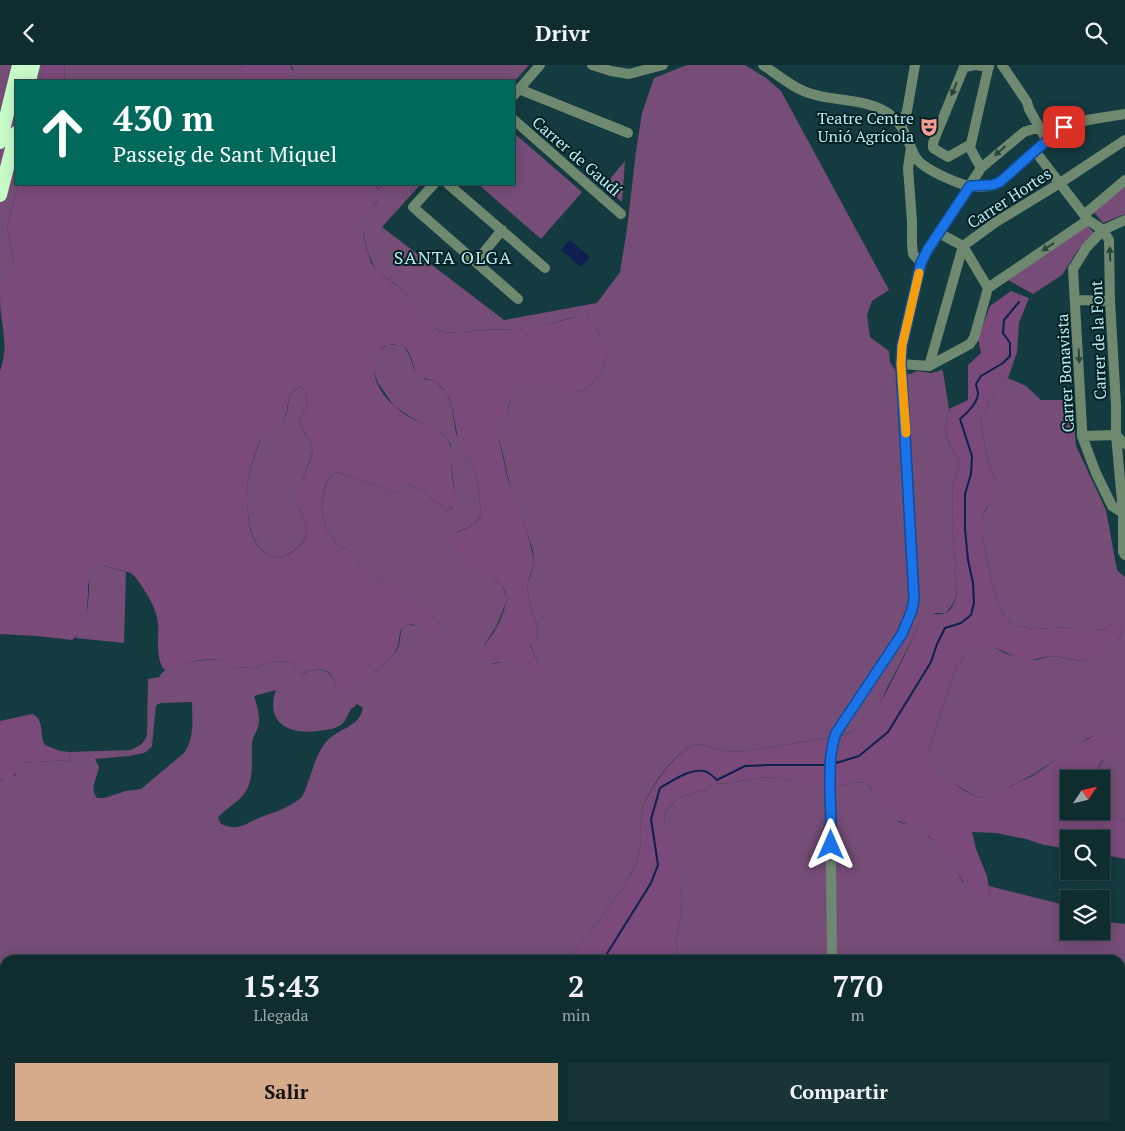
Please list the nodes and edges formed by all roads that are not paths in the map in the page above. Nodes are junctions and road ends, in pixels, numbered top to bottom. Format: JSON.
{"nodes":[{"id":1,"x":19,"y":65,"type":"edge"},
{"id":2,"x":33,"y":65,"type":"edge"},
{"id":3,"x":540,"y":65,"type":"edge"},
{"id":4,"x":592,"y":65,"type":"edge"},
{"id":5,"x":663,"y":65,"type":"edge"},
{"id":6,"x":763,"y":65,"type":"edge"},
{"id":7,"x":915,"y":65,"type":"edge"},
{"id":8,"x":1002,"y":65,"type":"edge"},
{"id":9,"x":989,"y":66,"type":"edge"},
{"id":10,"x":15,"y":80,"type":"edge"},
{"id":11,"x":29,"y":80,"type":"edge"},
{"id":12,"x":15,"y":81,"type":"edge"},
{"id":13,"x":516,"y":92,"type":"edge"},
{"id":14,"x":1125,"y":115,"type":"edge"},
{"id":15,"x":515,"y":121,"type":"edge"},
{"id":16,"x":902,"y":126,"type":"junction"},
{"id":17,"x":1039,"y":127,"type":"junction"},
{"id":18,"x":628,"y":133,"type":"dead end"},
{"id":19,"x":15,"y":137,"type":"edge"},
{"id":20,"x":1125,"y":140,"type":"edge"},
{"id":21,"x":1047,"y":141,"type":"junction"},
{"id":22,"x":0,"y":142,"type":"edge"},
{"id":23,"x":970,"y":144,"type":"junction"},
{"id":24,"x":911,"y":146,"type":"junction"},
{"id":25,"x":1035,"y":151,"type":"junction"},
{"id":26,"x":981,"y":169,"type":"junction"},
{"id":27,"x":1125,"y":180,"type":"edge"},
{"id":28,"x":1060,"y":183,"type":"junction"},
{"id":29,"x":433,"y":185,"type":"edge"},
{"id":30,"x":449,"y":185,"type":"edge"},
{"id":31,"x":970,"y":186,"type":"junction"},
{"id":32,"x":0,"y":195,"type":"edge"},
{"id":33,"x":621,"y":214,"type":"dead end"},
{"id":34,"x":1086,"y":217,"type":"junction"},
{"id":35,"x":1125,"y":219,"type":"edge"},
{"id":36,"x":502,"y":230,"type":"junction"},
{"id":37,"x":1103,"y":231,"type":"junction"},
{"id":38,"x":939,"y":233,"type":"junction"},
{"id":39,"x":963,"y":246,"type":"junction"},
{"id":40,"x":476,"y":262,"type":"junction"},
{"id":41,"x":921,"y":263,"type":"junction"},
{"id":42,"x":545,"y":268,"type":"dead end"},
{"id":43,"x":988,"y":289,"type":"junction"},
{"id":44,"x":518,"y":299,"type":"dead end"},
{"id":45,"x":1076,"y":300,"type":"junction"},
{"id":46,"x":1110,"y":301,"type":"junction"},
{"id":47,"x":901,"y":364,"type":"junction"},
{"id":48,"x":929,"y":366,"type":"junction"},
{"id":49,"x":1125,"y":418,"type":"edge"},
{"id":50,"x":1116,"y":431,"type":"junction"},
{"id":51,"x":1082,"y":436,"type":"junction"},
{"id":52,"x":1125,"y":444,"type":"edge"},
{"id":53,"x":1123,"y":513,"type":"junction"},
{"id":54,"x":1125,"y":555,"type":"edge"},
{"id":55,"x":832,"y":955,"type":"edge"}],
"edges":[{"from":1,"to":10,"type":"highway"},
{"from":2,"to":11,"type":"highway"},
{"from":3,"to":13,"type":"street"},
{"from":4,"to":5,"type":"street"},
{"from":6,"to":16,"type":"street"},
{"from":7,"to":16,"type":"street"},
{"from":8,"to":17,"type":"street"},
{"from":9,"to":23,"type":"street"},
{"from":9,"to":23,"type":"street","one_way":true},
{"from":12,"to":22,"type":"highway"},
{"from":13,"to":18,"type":"street"},
{"from":14,"to":21,"type":"street"},
{"from":15,"to":33,"type":"street","name":"Carrer de Gaudí"},
{"from":16,"to":24,"type":"street"},
{"from":17,"to":21,"type":"street"},
{"from":17,"to":26,"type":"street","one_way":true},
{"from":19,"to":32,"type":"highway"},
{"from":20,"to":28,"type":"street","name":"Carrer Hortes"},
{"from":21,"to":25,"type":"street"},
{"from":23,"to":26,"type":"street"},
{"from":24,"to":31,"type":"street"},
{"from":24,"to":41,"type":"street"},
{"from":25,"to":28,"type":"street"},
{"from":25,"to":31,"type":"street"},
{"from":26,"to":31,"type":"street"},
{"from":27,"to":34,"type":"street"},
{"from":28,"to":34,"type":"street"},
{"from":28,"to":39,"type":"street","name":"Carrer Hortes"},
{"from":29,"to":40,"type":"street"},
{"from":30,"to":36,"type":"street"},
{"from":31,"to":38,"type":"street"},
{"from":34,"to":37,"type":"street"},
{"from":34,"to":43,"type":"street","one_way":true},
{"from":35,"to":37,"type":"street","name":"Carrer Bonavista"},
{"from":36,"to":40,"type":"street"},
{"from":36,"to":42,"type":"street"},
{"from":37,"to":45,"type":"street","name":"Carrer Bonavista"},
{"from":46,"to":37,"type":"street","name":"Carrer de la Font","one_way":true},
{"from":38,"to":39,"type":"street"},
{"from":38,"to":41,"type":"street"},
{"from":39,"to":43,"type":"street"},
{"from":39,"to":48,"type":"street","name":"Carrer Hortes"},
{"from":40,"to":44,"type":"street"},
{"from":41,"to":47,"type":"street"},
{"from":43,"to":48,"type":"street"},
{"from":45,"to":46,"type":"street"},
{"from":45,"to":51,"type":"street","name":"Carrer Bonavista","one_way":true},
{"from":46,"to":50,"type":"street","name":"Carrer de la Font"},
{"from":47,"to":48,"type":"street"},
{"from":47,"to":55,"type":"street"},
{"from":49,"to":50,"type":"street"},
{"from":50,"to":51,"type":"street"},
{"from":50,"to":52,"type":"street"},
{"from":50,"to":53,"type":"street","name":"Carrer de la Font"},
{"from":51,"to":53,"type":"street","name":"Carrer Bonavista"},
{"from":53,"to":54,"type":"street","name":"Carrer de la Font"}]}
